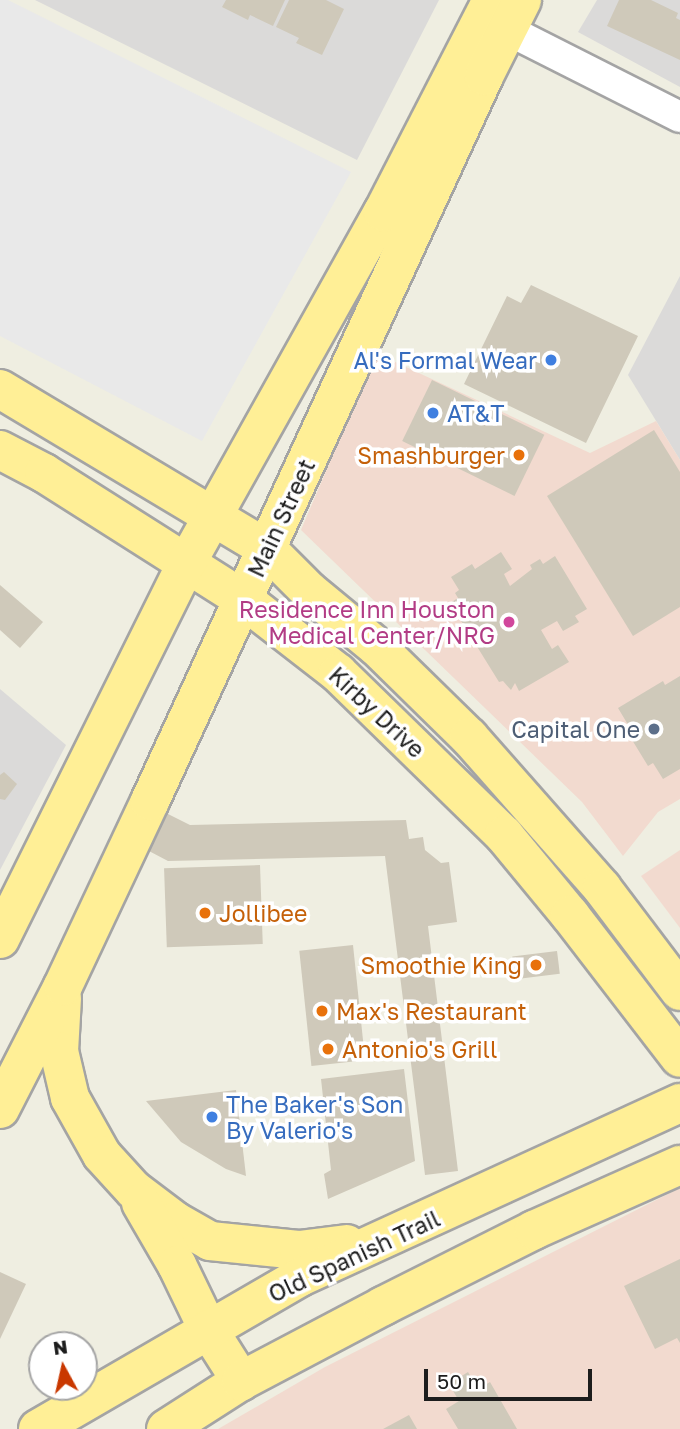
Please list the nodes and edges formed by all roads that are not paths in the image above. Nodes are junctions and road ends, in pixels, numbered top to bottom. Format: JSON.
{"nodes":[{"id":1,"x":501,"y":12,"type":"edge"},
{"id":2,"x":680,"y":117,"type":"edge"},
{"id":3,"x":0,"y":389,"type":"edge"},
{"id":4,"x":0,"y":450,"type":"edge"},
{"id":5,"x":213,"y":514,"type":"junction"},
{"id":6,"x":267,"y":549,"type":"junction"},
{"id":7,"x":186,"y":564,"type":"junction"},
{"id":8,"x":244,"y":600,"type":"junction"},
{"id":9,"x":512,"y":785,"type":"junction"},
{"id":10,"x":481,"y":812,"type":"junction"},
{"id":11,"x":0,"y":939,"type":"edge"},
{"id":12,"x":63,"y":986,"type":"junction"},
{"id":13,"x":680,"y":991,"type":"edge"},
{"id":14,"x":680,"y":1058,"type":"edge"},
{"id":15,"x":680,"y":1103,"type":"edge"},
{"id":16,"x":0,"y":1109,"type":"edge"},
{"id":17,"x":680,"y":1165,"type":"edge"},
{"id":18,"x":134,"y":1190,"type":"junction"},
{"id":19,"x":391,"y":1238,"type":"junction"},
{"id":20,"x":208,"y":1329,"type":"junction"},
{"id":21,"x":241,"y":1381,"type":"junction"},
{"id":22,"x":38,"y":1429,"type":"edge"},
{"id":23,"x":166,"y":1429,"type":"edge"}],
"edges":[{"from":1,"to":2,"type":"street"},
{"from":1,"to":5,"type":"main road"},
{"from":1,"to":6,"type":"main road","name":"Main Street"},
{"from":3,"to":5,"type":"main road","name":"Kirby Drive"},
{"from":4,"to":7,"type":"main road","name":"Kirby Drive"},
{"from":5,"to":6,"type":"main road","name":"Kirby Drive"},
{"from":5,"to":7,"type":"main road"},
{"from":6,"to":8,"type":"main road","name":"Main Street"},
{"from":6,"to":9,"type":"main road","name":"Kirby Drive"},
{"from":7,"to":8,"type":"main road","name":"Kirby Drive"},
{"from":7,"to":11,"type":"main road"},
{"from":8,"to":10,"type":"main road","name":"Kirby Drive"},
{"from":8,"to":12,"type":"main road","name":"Main Street"},
{"from":9,"to":10,"type":"main road"},
{"from":9,"to":13,"type":"main road","name":"Kirby Drive"},
{"from":10,"to":14,"type":"main road","name":"Kirby Drive"},
{"from":12,"to":16,"type":"main road","name":"Main Street"},
{"from":12,"to":18,"type":"main road"},
{"from":15,"to":19,"type":"main road","name":"Old Spanish Trail"},
{"from":17,"to":21,"type":"main road"},
{"from":18,"to":19,"type":"main road"},
{"from":18,"to":20,"type":"main road"},
{"from":19,"to":20,"type":"main road","name":"Old Spanish Trail"},
{"from":20,"to":21,"type":"main road"},
{"from":20,"to":22,"type":"main road","name":"Old Spanish Trail"},
{"from":21,"to":23,"type":"main road"}]}
